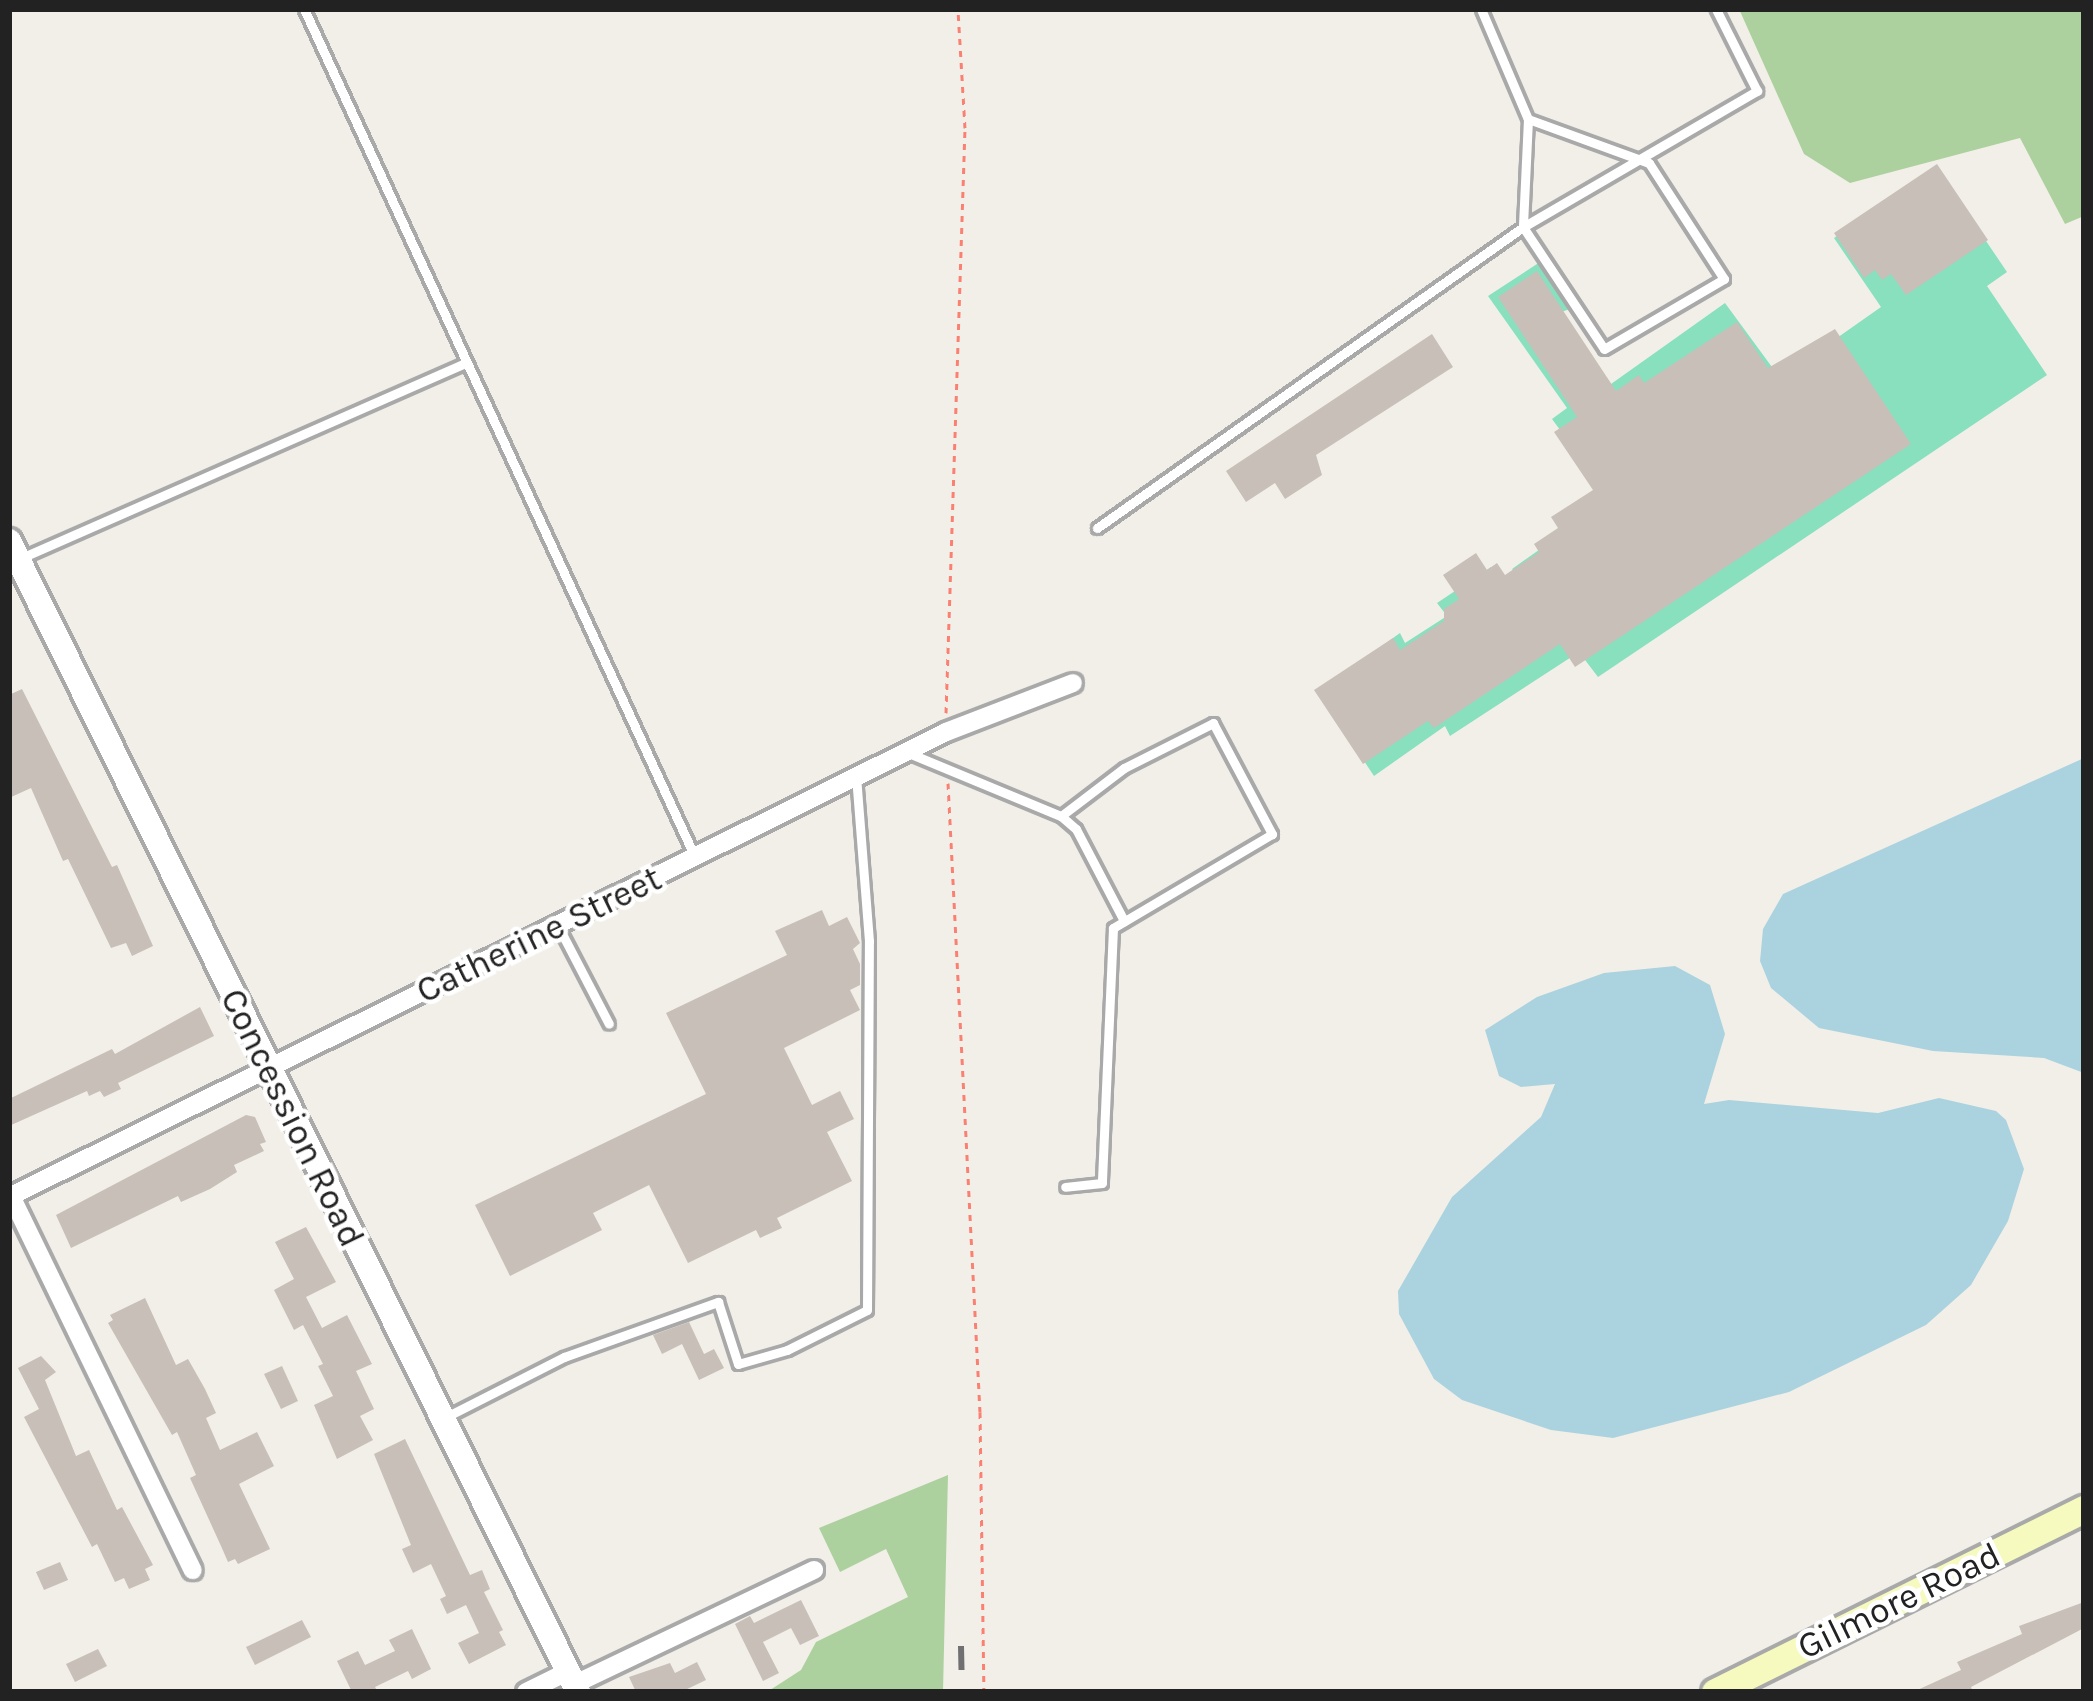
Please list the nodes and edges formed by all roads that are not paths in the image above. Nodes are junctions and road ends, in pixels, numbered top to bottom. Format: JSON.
{"nodes":[{"id":1,"x":304,"y":9,"type":"edge"},
{"id":2,"x":1480,"y":9,"type":"edge"},
{"id":3,"x":1716,"y":9,"type":"edge"},
{"id":4,"x":1528,"y":119,"type":"junction"},
{"id":5,"x":1637,"y":157,"type":"junction"},
{"id":6,"x":1523,"y":227,"type":"junction"},
{"id":7,"x":466,"y":363,"type":"junction"},
{"id":8,"x":1097,"y":528,"type":"dead end"},
{"id":9,"x":13,"y":550,"type":"edge"},
{"id":10,"x":1073,"y":683,"type":"dead end"},
{"id":11,"x":905,"y":752,"type":"junction"},
{"id":12,"x":856,"y":777,"type":"junction"},
{"id":13,"x":1061,"y":816,"type":"junction"},
{"id":14,"x":695,"y":857,"type":"junction"},
{"id":15,"x":1124,"y":921,"type":"junction"},
{"id":16,"x":558,"y":926,"type":"junction"},
{"id":17,"x":609,"y":1024,"type":"dead end"},
{"id":18,"x":266,"y":1069,"type":"junction"},
{"id":19,"x":1065,"y":1187,"type":"dead end"},
{"id":20,"x":10,"y":1196,"type":"edge"},
{"id":21,"x":442,"y":1419,"type":"junction"},
{"id":22,"x":2084,"y":1509,"type":"edge"},
{"id":23,"x":193,"y":1570,"type":"dead end"},
{"id":24,"x":814,"y":1570,"type":"dead end"},
{"id":25,"x":574,"y":1682,"type":"edge"},
{"id":26,"x":526,"y":1692,"type":"edge"},
{"id":27,"x":1714,"y":1692,"type":"edge"}],
"edges":[{"from":1,"to":7,"type":"lane"},
{"from":2,"to":4,"type":"lane"},
{"from":3,"to":5,"type":"lane"},
{"from":4,"to":5,"type":"lane"},
{"from":4,"to":6,"type":"lane"},
{"from":5,"to":6,"type":"lane"},
{"from":5,"to":6,"type":"lane"},
{"from":6,"to":8,"type":"lane"},
{"from":7,"to":9,"type":"lane"},
{"from":7,"to":14,"type":"lane"},
{"from":9,"to":18,"type":"street","name":"Concession Road"},
{"from":10,"to":11,"type":"street","name":"Catherine Street"},
{"from":11,"to":12,"type":"street","name":"Catherine Street"},
{"from":11,"to":13,"type":"lane"},
{"from":12,"to":14,"type":"street","name":"Catherine Street"},
{"from":12,"to":21,"type":"lane"},
{"from":13,"to":15,"type":"lane"},
{"from":13,"to":15,"type":"lane"},
{"from":14,"to":16,"type":"street","name":"Catherine Street"},
{"from":15,"to":19,"type":"lane"},
{"from":16,"to":17,"type":"lane"},
{"from":16,"to":18,"type":"street","name":"Catherine Street"},
{"from":18,"to":20,"type":"street","name":"Catherine Street"},
{"from":18,"to":21,"type":"street","name":"Concession Road"},
{"from":20,"to":23,"type":"street"},
{"from":21,"to":25,"type":"street","name":"Concession Road"},
{"from":22,"to":27,"type":"main road","name":"Gilmore Road"},
{"from":24,"to":25,"type":"street"},
{"from":25,"to":26,"type":"street"}]}
